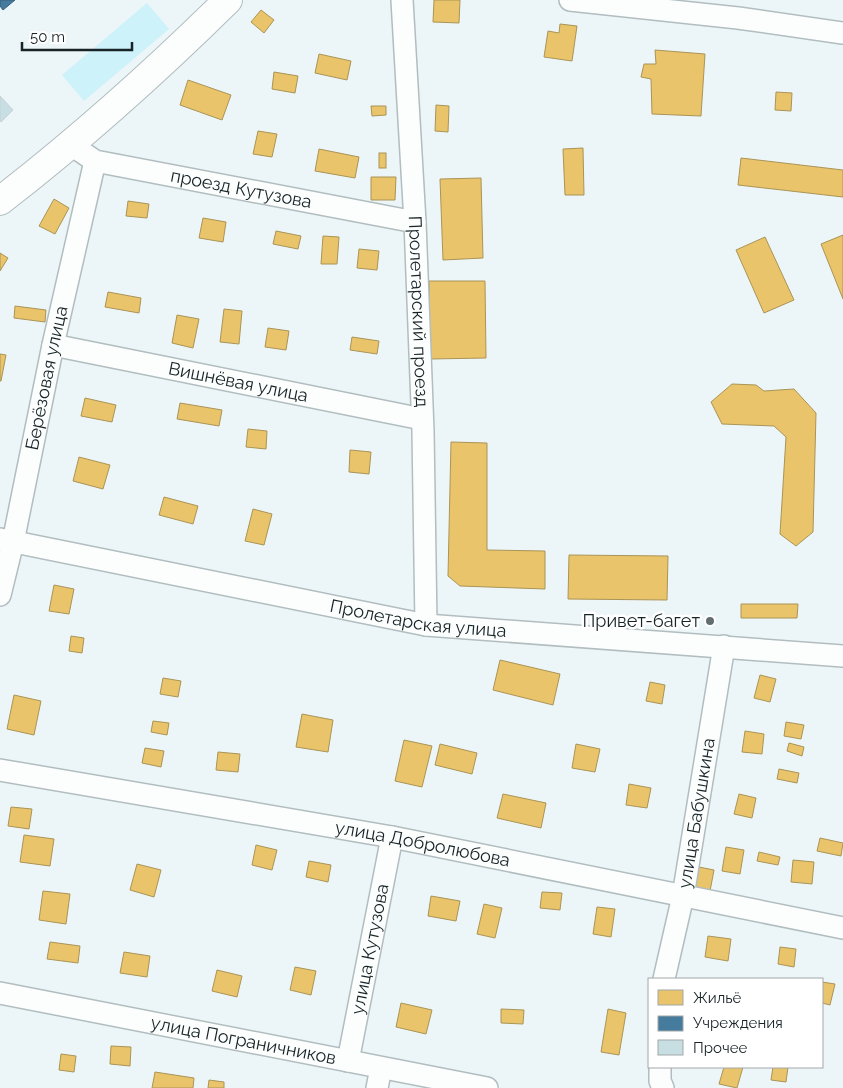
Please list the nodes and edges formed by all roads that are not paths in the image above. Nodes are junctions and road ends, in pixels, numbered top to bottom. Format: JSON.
{"nodes":[{"id":1,"x":228,"y":0,"type":"edge"},
{"id":2,"x":402,"y":0,"type":"edge"},
{"id":3,"x":570,"y":0,"type":"edge"},
{"id":4,"x":843,"y":33,"type":"edge"},
{"id":5,"x":70,"y":144,"type":"junction"},
{"id":6,"x":95,"y":162,"type":"junction"},
{"id":7,"x":0,"y":202,"type":"edge"},
{"id":8,"x":415,"y":222,"type":"junction"},
{"id":9,"x":53,"y":345,"type":"junction"},
{"id":10,"x":422,"y":419,"type":"junction"},
{"id":11,"x":6,"y":541,"type":"edge"},
{"id":12,"x":0,"y":595,"type":"edge"},
{"id":13,"x":426,"y":625,"type":"junction"},
{"id":14,"x":724,"y":646,"type":"junction"},
{"id":15,"x":843,"y":656,"type":"edge"},
{"id":16,"x":0,"y":770,"type":"edge"},
{"id":17,"x":392,"y":837,"type":"junction"},
{"id":18,"x":683,"y":896,"type":"junction"},
{"id":19,"x":843,"y":928,"type":"edge"},
{"id":20,"x":664,"y":978,"type":"edge"},
{"id":21,"x":0,"y":993,"type":"edge"},
{"id":22,"x":348,"y":1061,"type":"junction"},
{"id":23,"x":660,"y":1068,"type":"edge"},
{"id":24,"x":379,"y":1078,"type":"edge"},
{"id":25,"x":487,"y":1088,"type":"edge"},
{"id":26,"x":664,"y":1088,"type":"edge"}],
"edges":[{"from":1,"to":5,"type":"main road"},
{"from":2,"to":8,"type":"street","name":"Пролетарский проезд"},
{"from":3,"to":4,"type":"street"},
{"from":5,"to":6,"type":"street","name":"проезд Кутузова"},
{"from":5,"to":7,"type":"main road"},
{"from":6,"to":8,"type":"street","name":"проезд Кутузова"},
{"from":6,"to":9,"type":"street","name":"Берёзовая улица"},
{"from":8,"to":10,"type":"street","name":"Пролетарский проезд"},
{"from":9,"to":10,"type":"street","name":"Вишнёвая улица"},
{"from":9,"to":11,"type":"street","name":"Берёзовая улица"},
{"from":10,"to":13,"type":"street","name":"Пролетарский проезд"},
{"from":11,"to":12,"type":"street","name":"Берёзовая улица"},
{"from":11,"to":13,"type":"street","name":"Пролетарская улица"},
{"from":13,"to":14,"type":"street","name":"Пролетарская улица"},
{"from":14,"to":15,"type":"street","name":"Пролетарская улица"},
{"from":14,"to":18,"type":"street","name":"улица Бабушкина"},
{"from":16,"to":17,"type":"street","name":"улица Добролюбова"},
{"from":17,"to":18,"type":"street","name":"улица Добролюбова"},
{"from":17,"to":22,"type":"street","name":"улица Кутузова"},
{"from":18,"to":19,"type":"street","name":"улица Добролюбова"},
{"from":18,"to":20,"type":"street","name":"улица Бабушкина"},
{"from":21,"to":22,"type":"street","name":"улица Пограничников"},
{"from":22,"to":24,"type":"street","name":"улица Пограничников"},
{"from":23,"to":26,"type":"street"},
{"from":24,"to":25,"type":"street","name":"улица Пограничников"}]}
